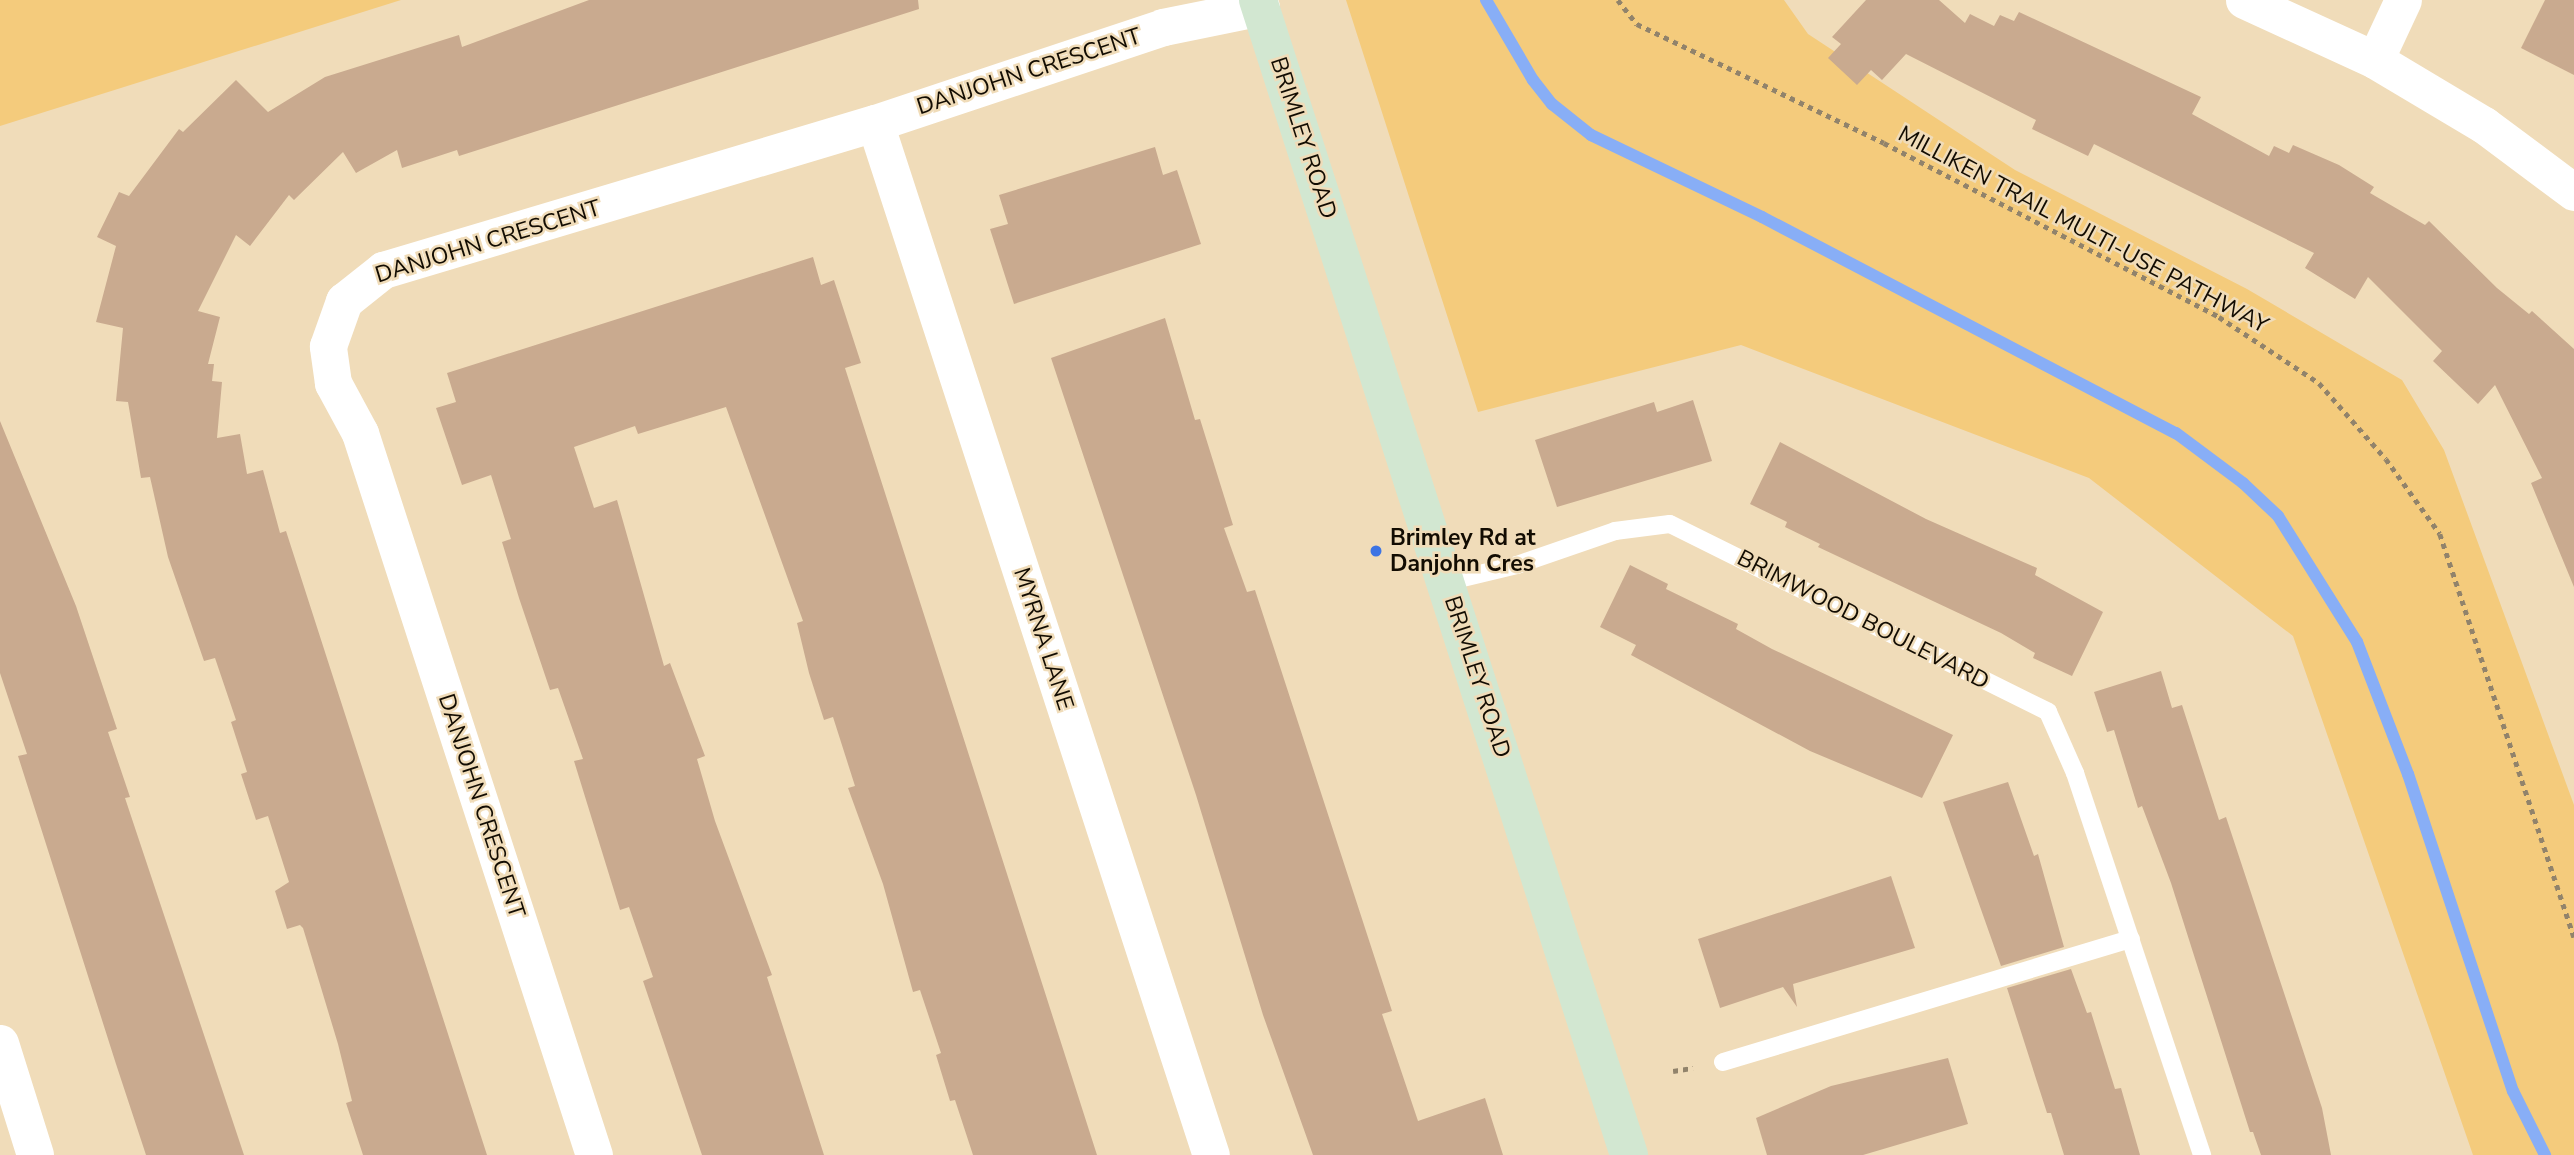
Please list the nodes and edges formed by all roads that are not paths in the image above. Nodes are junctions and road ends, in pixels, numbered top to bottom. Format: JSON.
{"nodes":[{"id":1,"x":2244,"y":0,"type":"edge"},
{"id":2,"x":2403,"y":0,"type":"edge"},
{"id":3,"x":1259,"y":3,"type":"edge"},
{"id":4,"x":2375,"y":60,"type":"junction"},
{"id":5,"x":875,"y":123,"type":"junction"},
{"id":6,"x":2574,"y":192,"type":"edge"},
{"id":7,"x":1446,"y":582,"type":"junction"},
{"id":8,"x":2131,"y":939,"type":"junction"},
{"id":9,"x":0,"y":1043,"type":"edge"},
{"id":10,"x":1723,"y":1062,"type":"dead end"},
{"id":11,"x":35,"y":1155,"type":"edge"},
{"id":12,"x":594,"y":1155,"type":"edge"},
{"id":13,"x":1211,"y":1155,"type":"edge"},
{"id":14,"x":1629,"y":1155,"type":"edge"},
{"id":15,"x":2202,"y":1155,"type":"edge"}],
"edges":[{"from":1,"to":4,"type":"street"},
{"from":2,"to":4,"type":"street"},
{"from":3,"to":5,"type":"street","name":"DANJOHN CRESCENT"},
{"from":3,"to":7,"type":"main road","name":"BRIMLEY ROAD"},
{"from":4,"to":6,"type":"street"},
{"from":5,"to":12,"type":"street","name":"DANJOHN CRESCENT"},
{"from":5,"to":13,"type":"street","name":"MYRNA LANE"},
{"from":7,"to":8,"type":"lane","name":"BRIMWOOD BOULEVARD"},
{"from":7,"to":14,"type":"main road","name":"BRIMLEY ROAD"},
{"from":8,"to":10,"type":"lane"},
{"from":8,"to":15,"type":"lane","name":"BRIMWOOD BOULEVARD"},
{"from":9,"to":11,"type":"street"}]}
